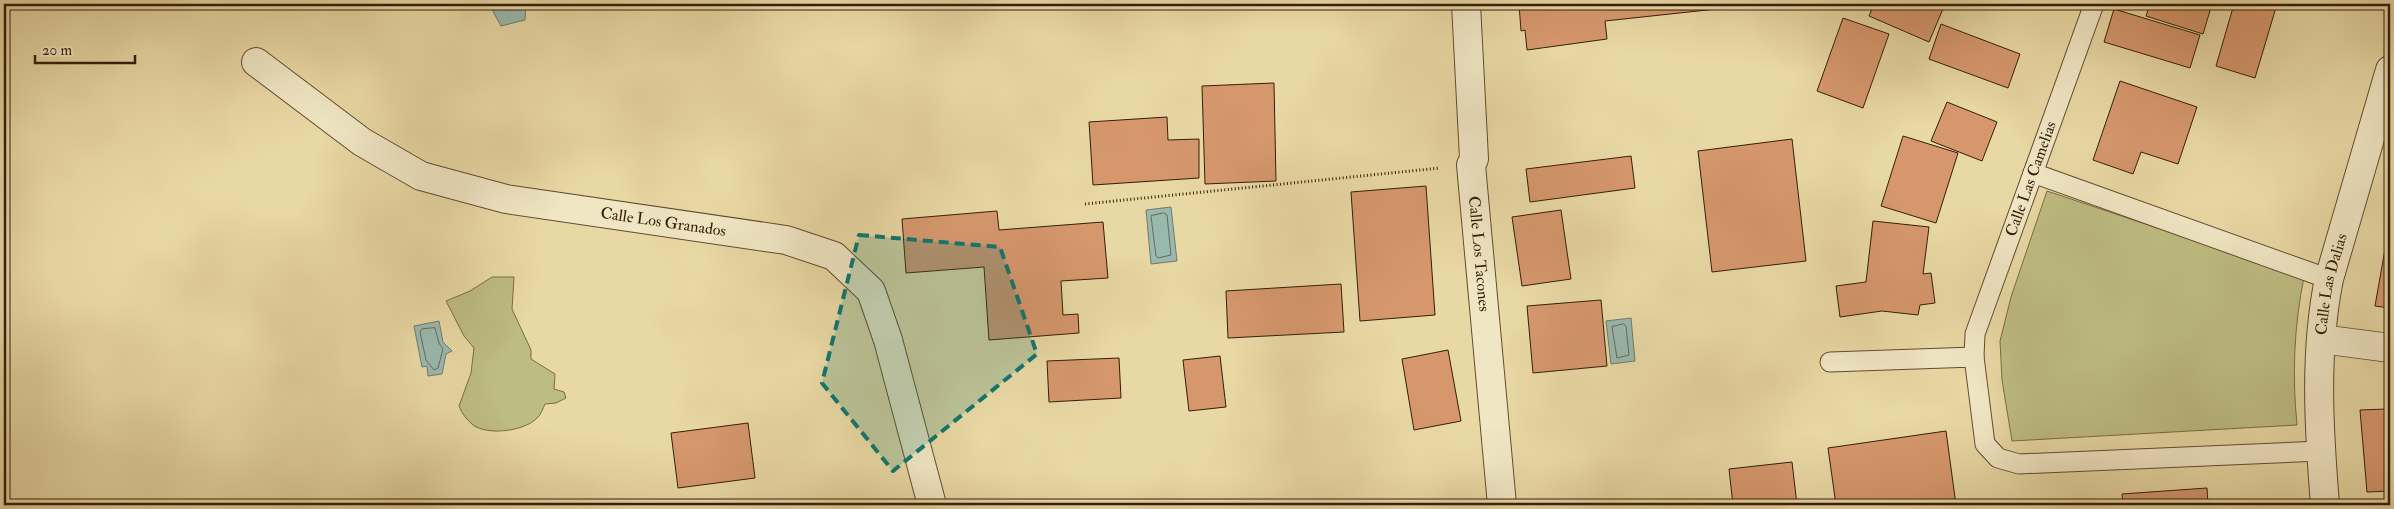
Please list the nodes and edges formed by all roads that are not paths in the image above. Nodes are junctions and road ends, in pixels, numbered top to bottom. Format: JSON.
{"nodes":[{"id":1,"x":1466,"y":4,"type":"edge"},
{"id":2,"x":2094,"y":4,"type":"edge"},
{"id":3,"x":256,"y":62,"type":"dead end"},
{"id":4,"x":2390,"y":70,"type":"edge"},
{"id":5,"x":2033,"y":173,"type":"junction"},
{"id":6,"x":2329,"y":278,"type":"junction"},
{"id":7,"x":2321,"y":339,"type":"junction"},
{"id":8,"x":2390,"y":348,"type":"edge"},
{"id":9,"x":1974,"y":357,"type":"junction"},
{"id":10,"x":1830,"y":362,"type":"dead end"},
{"id":11,"x":2321,"y":451,"type":"junction"},
{"id":12,"x":932,"y":505,"type":"edge"},
{"id":13,"x":1502,"y":505,"type":"edge"},
{"id":14,"x":2325,"y":505,"type":"edge"}],
"edges":[{"from":1,"to":13,"type":"street","name":"Calle Los Tacones"},
{"from":2,"to":5,"type":"lane","name":"Calle Las Camelias"},
{"from":3,"to":12,"type":"street","name":"Calle Los Granados"},
{"from":4,"to":6,"type":"street","name":"Calle Las Dalias"},
{"from":5,"to":6,"type":"lane"},
{"from":5,"to":9,"type":"lane","name":"Calle Las Camelias"},
{"from":6,"to":7,"type":"street","name":"Calle Las Dalias"},
{"from":7,"to":8,"type":"street"},
{"from":7,"to":11,"type":"street","name":"Calle Las Dalias"},
{"from":9,"to":10,"type":"lane"},
{"from":9,"to":11,"type":"lane","name":"Calle Las Camelias"},
{"from":11,"to":14,"type":"street","name":"Calle Las Dalias"}]}
